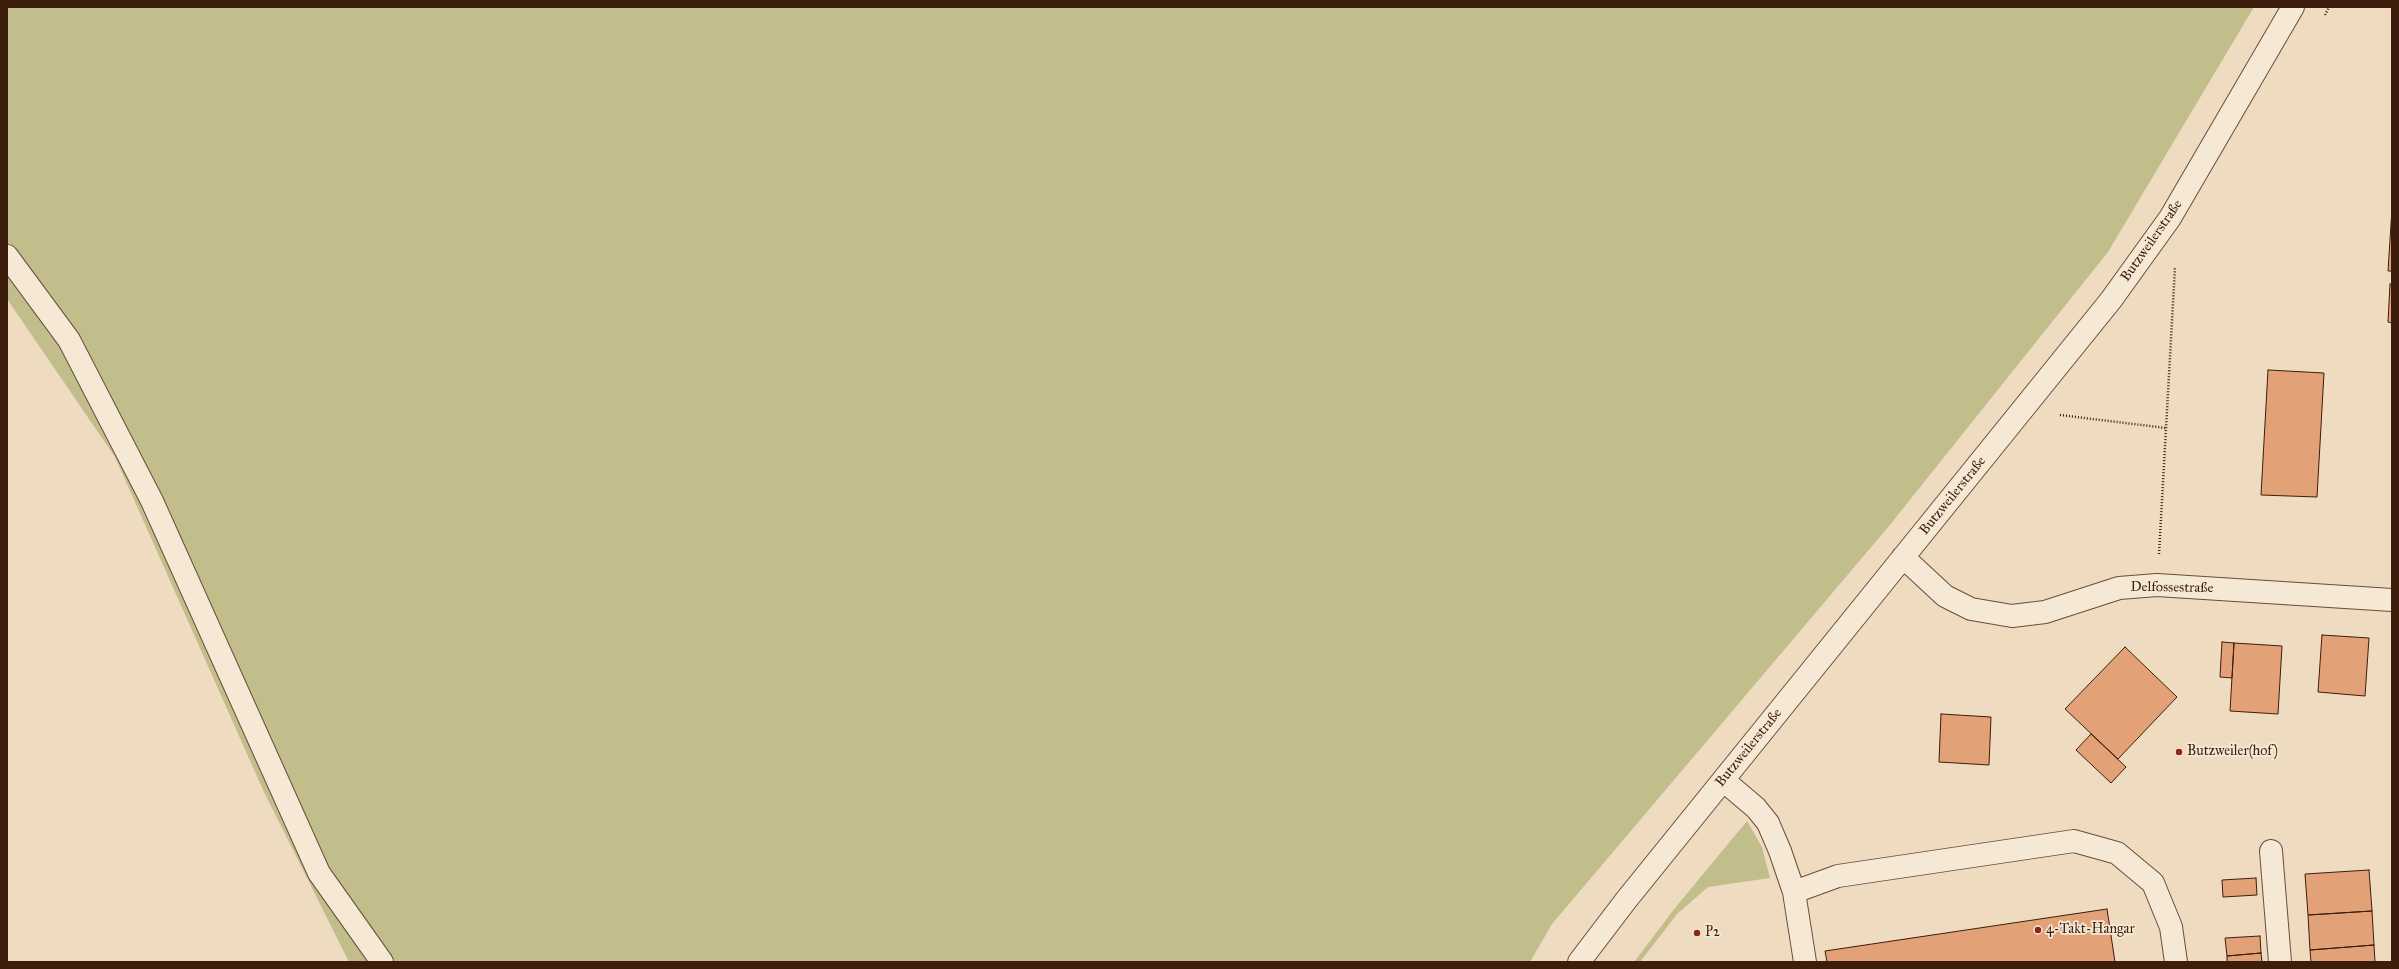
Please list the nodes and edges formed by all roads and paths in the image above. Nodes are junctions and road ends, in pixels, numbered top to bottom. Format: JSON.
{"nodes":[{"id":1,"x":2293,"y":7,"type":"edge"},
{"id":2,"x":7,"y":256,"type":"edge"},
{"id":3,"x":2175,"y":266,"type":"dead end"},
{"id":4,"x":2059,"y":415,"type":"dead end"},
{"id":5,"x":2166,"y":428,"type":"junction"},
{"id":6,"x":1903,"y":557,"type":"junction"},
{"id":7,"x":2157,"y":585,"type":"junction"},
{"id":8,"x":2392,"y":600,"type":"edge"},
{"id":9,"x":1723,"y":780,"type":"junction"},
{"id":10,"x":2271,"y":851,"type":"dead end"},
{"id":11,"x":1794,"y":892,"type":"junction"},
{"id":12,"x":382,"y":962,"type":"edge"},
{"id":13,"x":1579,"y":962,"type":"edge"},
{"id":14,"x":1805,"y":962,"type":"edge"},
{"id":15,"x":2176,"y":962,"type":"edge"},
{"id":16,"x":2280,"y":962,"type":"edge"}],
"edges":[{"from":1,"to":6,"type":"street","name":"Butzweilerstraße"},
{"from":2,"to":12,"type":"street"},
{"from":3,"to":5,"type":"path"},
{"from":4,"to":5,"type":"path"},
{"from":5,"to":7,"type":"path"},
{"from":6,"to":7,"type":"street","name":"Delfossestraße"},
{"from":6,"to":9,"type":"street","name":"Butzweilerstraße"},
{"from":7,"to":8,"type":"street","name":"Delfossestraße"},
{"from":9,"to":11,"type":"street"},
{"from":9,"to":13,"type":"street","name":"Butzweilerstraße"},
{"from":10,"to":16,"type":"street"},
{"from":11,"to":14,"type":"street"},
{"from":11,"to":15,"type":"street"}]}
